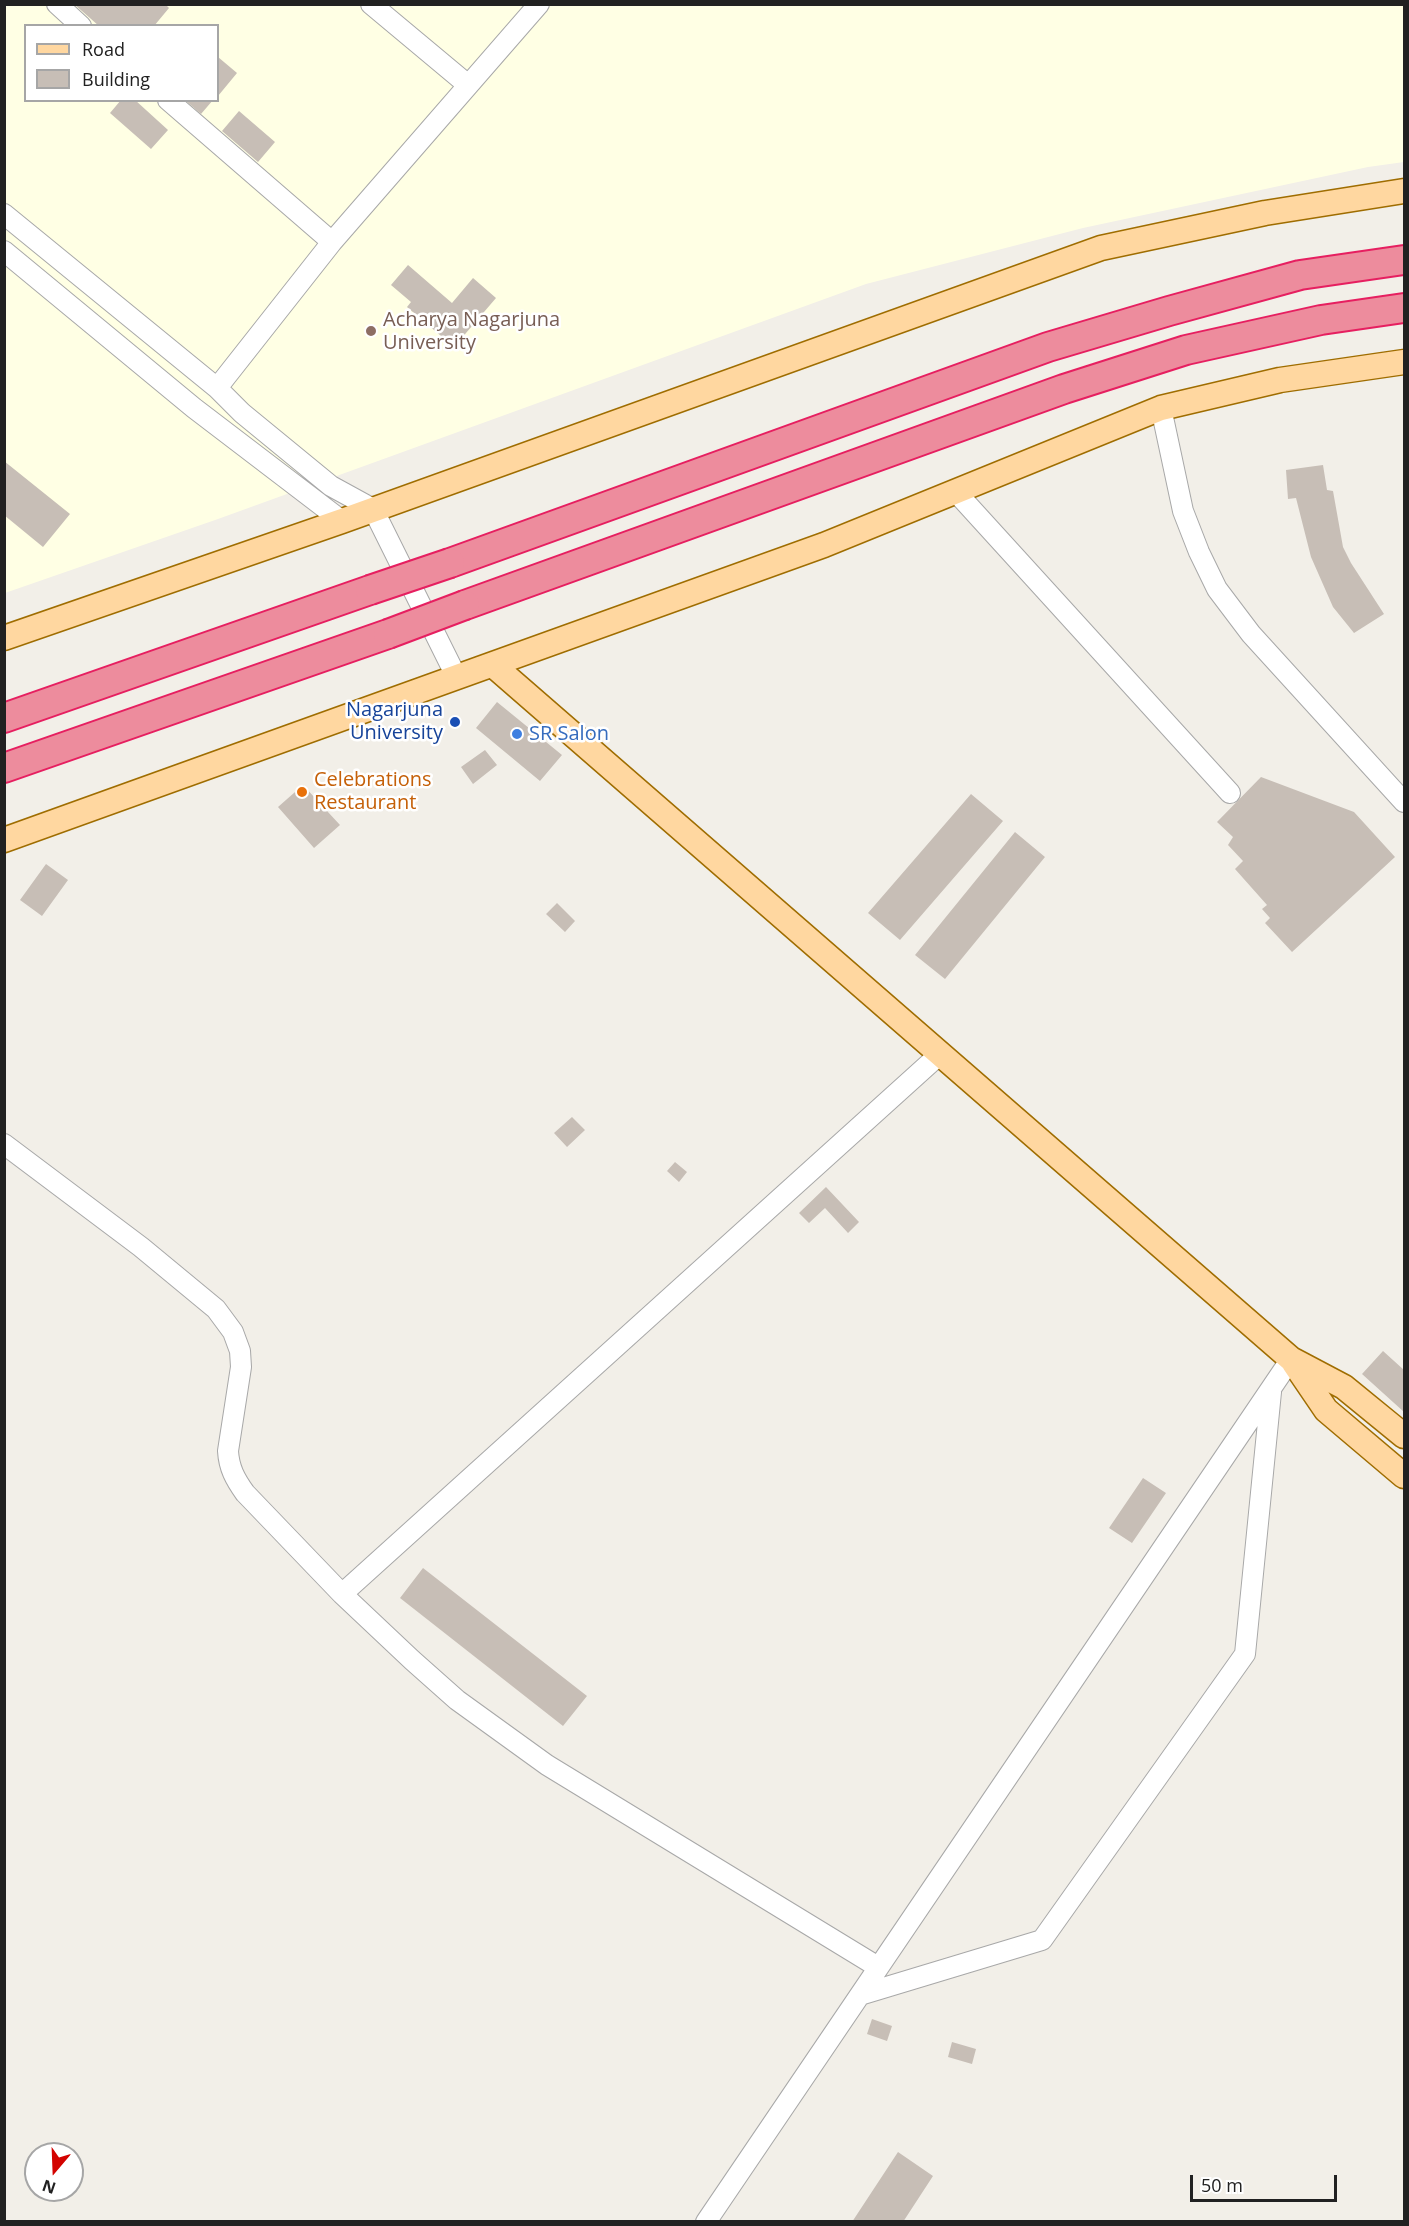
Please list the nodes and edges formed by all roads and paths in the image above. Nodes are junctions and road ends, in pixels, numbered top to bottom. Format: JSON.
{"nodes":[{"id":1,"x":57,"y":4,"type":"edge"},
{"id":2,"x":371,"y":4,"type":"edge"},
{"id":3,"x":539,"y":4,"type":"edge"},
{"id":4,"x":79,"y":24,"type":"edge"},
{"id":5,"x":468,"y":85,"type":"junction"},
{"id":6,"x":170,"y":102,"type":"edge"},
{"id":7,"x":1404,"y":191,"type":"edge"},
{"id":8,"x":4,"y":214,"type":"edge"},
{"id":9,"x":332,"y":242,"type":"junction"},
{"id":10,"x":4,"y":250,"type":"edge"},
{"id":11,"x":1404,"y":260,"type":"edge"},
{"id":12,"x":1404,"y":308,"type":"edge"},
{"id":13,"x":1404,"y":362,"type":"edge"},
{"id":14,"x":218,"y":388,"type":"junction"},
{"id":15,"x":1161,"y":408,"type":"junction"},
{"id":16,"x":956,"y":492,"type":"junction"},
{"id":17,"x":373,"y":509,"type":"junction"},
{"id":18,"x":342,"y":521,"type":"junction"},
{"id":19,"x":4,"y":638,"type":"edge"},
{"id":20,"x":493,"y":665,"type":"junction"},
{"id":21,"x":457,"y":678,"type":"junction"},
{"id":22,"x":4,"y":718,"type":"edge"},
{"id":23,"x":4,"y":768,"type":"edge"},
{"id":24,"x":1230,"y":793,"type":"dead end"},
{"id":25,"x":1404,"y":802,"type":"edge"},
{"id":26,"x":4,"y":840,"type":"edge"},
{"id":27,"x":940,"y":1054,"type":"junction"},
{"id":28,"x":4,"y":1144,"type":"edge"},
{"id":29,"x":1291,"y":1359,"type":"junction"},
{"id":30,"x":1271,"y":1388,"type":"junction"},
{"id":31,"x":1404,"y":1436,"type":"edge"},
{"id":32,"x":1404,"y":1476,"type":"edge"},
{"id":33,"x":342,"y":1594,"type":"junction"},
{"id":34,"x":878,"y":1967,"type":"junction"},
{"id":35,"x":860,"y":1995,"type":"junction"},
{"id":36,"x":706,"y":2222,"type":"edge"}],
"edges":[{"from":1,"to":4,"type":"street"},
{"from":2,"to":5,"type":"street"},
{"from":3,"to":5,"type":"street"},
{"from":5,"to":9,"type":"street"},
{"from":6,"to":9,"type":"street"},
{"from":7,"to":17,"type":"main road"},
{"from":8,"to":14,"type":"street"},
{"from":9,"to":14,"type":"street"},
{"from":10,"to":18,"type":"street"},
{"from":11,"to":22,"type":"highway","bridge":true},
{"from":12,"to":23,"type":"highway","bridge":true},
{"from":13,"to":15,"type":"main road"},
{"from":14,"to":17,"type":"street"},
{"from":15,"to":16,"type":"main road"},
{"from":15,"to":25,"type":"street"},
{"from":16,"to":20,"type":"main road"},
{"from":16,"to":24,"type":"street"},
{"from":17,"to":18,"type":"main road"},
{"from":17,"to":21,"type":"street"},
{"from":18,"to":19,"type":"main road"},
{"from":20,"to":21,"type":"main road"},
{"from":20,"to":27,"type":"main road"},
{"from":21,"to":26,"type":"main road"},
{"from":27,"to":29,"type":"main road"},
{"from":27,"to":33,"type":"street"},
{"from":28,"to":33,"type":"street"},
{"from":29,"to":30,"type":"street"},
{"from":29,"to":31,"type":"main road"},
{"from":29,"to":32,"type":"main road"},
{"from":30,"to":34,"type":"street"},
{"from":30,"to":35,"type":"street"},
{"from":33,"to":34,"type":"street"},
{"from":34,"to":35,"type":"street"},
{"from":35,"to":36,"type":"street"}]}
